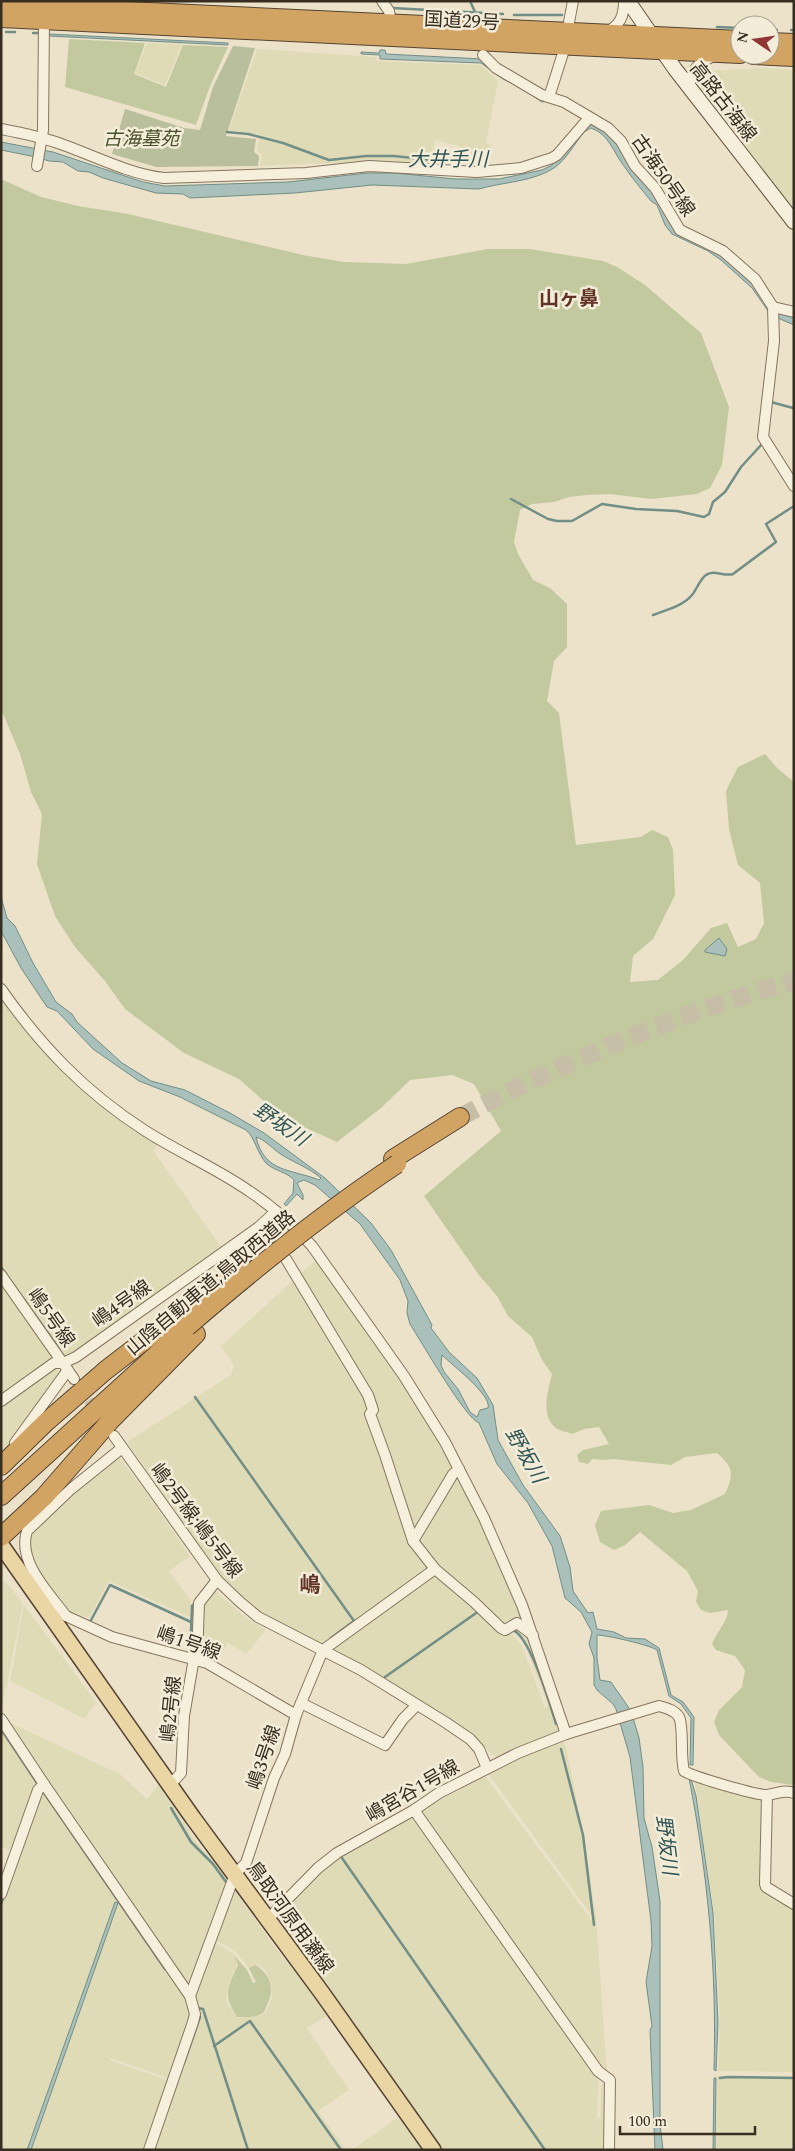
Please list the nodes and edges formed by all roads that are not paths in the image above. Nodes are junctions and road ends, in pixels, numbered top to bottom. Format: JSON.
{"nodes":[{"id":1,"x":382,"y":1,"type":"edge"},
{"id":2,"x":573,"y":1,"type":"edge"},
{"id":3,"x":626,"y":1,"type":"edge"},
{"id":4,"x":1,"y":5,"type":"edge"},
{"id":5,"x":1,"y":18,"type":"edge"},
{"id":6,"x":44,"y":20,"type":"junction"},
{"id":7,"x":391,"y":24,"type":"junction"},
{"id":8,"x":601,"y":34,"type":"junction"},
{"id":9,"x":566,"y":40,"type":"junction"},
{"id":10,"x":730,"y":40,"type":"edge"},
{"id":11,"x":657,"y":43,"type":"junction"},
{"id":12,"x":780,"y":43,"type":"edge"},
{"id":13,"x":794,"y":44,"type":"edge"},
{"id":14,"x":730,"y":54,"type":"edge"},
{"id":15,"x":730,"y":54,"type":"edge"},
{"id":16,"x":483,"y":55,"type":"dead end"},
{"id":17,"x":780,"y":56,"type":"edge"},
{"id":18,"x":794,"y":57,"type":"edge"},
{"id":19,"x":690,"y":88,"type":"junction"},
{"id":20,"x":549,"y":97,"type":"junction"},
{"id":21,"x":589,"y":118,"type":"junction"},
{"id":22,"x":1,"y":129,"type":"edge"},
{"id":23,"x":42,"y":137,"type":"junction"},
{"id":24,"x":37,"y":166,"type":"dead end"},
{"id":25,"x":794,"y":222,"type":"edge"},
{"id":26,"x":774,"y":307,"type":"junction"},
{"id":27,"x":794,"y":312,"type":"edge"},
{"id":28,"x":794,"y":486,"type":"edge"},
{"id":29,"x":1,"y":989,"type":"edge"},
{"id":30,"x":463,"y":1120,"type":"tunnel mouth"},
{"id":31,"x":348,"y":1195,"type":"junction"},
{"id":32,"x":276,"y":1211,"type":"junction"},
{"id":33,"x":259,"y":1227,"type":"junction"},
{"id":34,"x":270,"y":1238,"type":"dead end"},
{"id":35,"x":286,"y":1259,"type":"dead end"},
{"id":36,"x":1,"y":1275,"type":"edge"},
{"id":37,"x":186,"y":1324,"type":"junction"},
{"id":38,"x":65,"y":1366,"type":"junction"},
{"id":39,"x":74,"y":1379,"type":"tunnel mouth"},
{"id":40,"x":1,"y":1401,"type":"edge"},
{"id":41,"x":114,"y":1436,"type":"tunnel mouth"},
{"id":42,"x":122,"y":1448,"type":"junction"},
{"id":43,"x":1,"y":1464,"type":"edge"},
{"id":44,"x":459,"y":1469,"type":"junction"},
{"id":45,"x":3,"y":1491,"type":"edge"},
{"id":46,"x":1,"y":1537,"type":"edge"},
{"id":47,"x":413,"y":1541,"type":"junction"},
{"id":48,"x":1,"y":1545,"type":"edge"},
{"id":49,"x":1,"y":1562,"type":"edge"},
{"id":50,"x":435,"y":1569,"type":"junction"},
{"id":51,"x":217,"y":1580,"type":"junction"},
{"id":52,"x":56,"y":1620,"type":"junction"},
{"id":53,"x":533,"y":1635,"type":"junction"},
{"id":54,"x":323,"y":1650,"type":"junction"},
{"id":55,"x":197,"y":1660,"type":"junction"},
{"id":56,"x":301,"y":1703,"type":"junction"},
{"id":57,"x":417,"y":1705,"type":"junction"},
{"id":58,"x":296,"y":1715,"type":"junction"},
{"id":59,"x":1,"y":1719,"type":"edge"},
{"id":60,"x":566,"y":1734,"type":"junction"},
{"id":61,"x":487,"y":1768,"type":"junction"},
{"id":62,"x":44,"y":1784,"type":"junction"},
{"id":63,"x":170,"y":1785,"type":"junction"},
{"id":64,"x":794,"y":1793,"type":"edge"},
{"id":65,"x":767,"y":1795,"type":"junction"},
{"id":66,"x":414,"y":1810,"type":"junction"},
{"id":67,"x":235,"y":1874,"type":"junction"},
{"id":68,"x":1,"y":1894,"type":"edge"},
{"id":69,"x":794,"y":1904,"type":"edge"},
{"id":70,"x":267,"y":1920,"type":"junction"},
{"id":71,"x":190,"y":1996,"type":"junction"},
{"id":72,"x":149,"y":2150,"type":"edge"},
{"id":73,"x":433,"y":2150,"type":"edge"},
{"id":74,"x":609,"y":2150,"type":"edge"}],
"edges":[{"from":1,"to":7,"type":"street"},
{"from":2,"to":9,"type":"street"},
{"from":3,"to":8,"type":"street"},
{"from":3,"to":11,"type":"main road","name":"高路古海線"},
{"from":4,"to":7,"type":"highway","name":"国道29号"},
{"from":5,"to":6,"type":"highway","name":"国道29号"},
{"from":6,"to":9,"type":"highway","name":"国道29号"},
{"from":6,"to":23,"type":"street"},
{"from":7,"to":9,"type":"highway","name":"国道29号"},
{"from":8,"to":9,"type":"highway","name":"国道29号"},
{"from":8,"to":11,"type":"highway","name":"国道29号"},
{"from":9,"to":11,"type":"highway","name":"国道29号"},
{"from":9,"to":20,"type":"street"},
{"from":10,"to":11,"type":"highway","name":"国道29号"},
{"from":11,"to":14,"type":"highway","name":"国道29号"},
{"from":11,"to":19,"type":"main road","name":"高路古海線"},
{"from":12,"to":13,"type":"highway"},
{"from":15,"to":19,"type":"street"},
{"from":16,"to":20,"type":"street","name":"古海50号線"},
{"from":17,"to":18,"type":"highway"},
{"from":19,"to":25,"type":"main road","name":"高路古海線"},
{"from":20,"to":21,"type":"street","name":"古海50号線"},
{"from":21,"to":23,"type":"street"},
{"from":21,"to":26,"type":"street","name":"古海50号線"},
{"from":22,"to":23,"type":"street"},
{"from":23,"to":24,"type":"street"},
{"from":26,"to":27,"type":"street"},
{"from":26,"to":28,"type":"street"},
{"from":29,"to":32,"type":"street"},
{"from":30,"to":31,"type":"highway","bridge":true},
{"from":31,"to":37,"type":"highway","bridge":true},
{"from":31,"to":37,"type":"highway","bridge":true},
{"from":32,"to":33,"type":"street","name":"嶋4号線"},
{"from":32,"to":44,"type":"street"},
{"from":33,"to":34,"type":"street"},
{"from":33,"to":38,"type":"street","name":"嶋4号線"},
{"from":35,"to":47,"type":"street"},
{"from":36,"to":38,"type":"street","name":"嶋5号線"},
{"from":37,"to":43,"type":"highway"},
{"from":37,"to":45,"type":"highway","name":"山陰自動車道;鳥取西道路"},
{"from":37,"to":46,"type":"highway"},
{"from":38,"to":39,"type":"street","name":"嶋5号線"},
{"from":38,"to":40,"type":"street","name":"嶋4号線"},
{"from":38,"to":43,"type":"street"},
{"from":41,"to":42,"type":"street","name":"嶋2号線;嶋5号線"},
{"from":42,"to":51,"type":"street","name":"嶋2号線;嶋5号線"},
{"from":42,"to":52,"type":"street"},
{"from":44,"to":47,"type":"street"},
{"from":44,"to":53,"type":"street"},
{"from":47,"to":50,"type":"street"},
{"from":48,"to":52,"type":"main road","name":"鳥取河原用瀬線"},
{"from":49,"to":52,"type":"main road","name":"鳥取河原用瀬線"},
{"from":50,"to":53,"type":"street"},
{"from":50,"to":54,"type":"street"},
{"from":51,"to":54,"type":"street","name":"嶋2号線;嶋5号線"},
{"from":51,"to":55,"type":"street","name":"嶋2号線"},
{"from":52,"to":55,"type":"street","name":"嶋1号線"},
{"from":52,"to":63,"type":"main road","name":"鳥取河原用瀬線"},
{"from":53,"to":60,"type":"street"},
{"from":54,"to":56,"type":"street","name":"嶋3号線"},
{"from":54,"to":57,"type":"street","name":"嶋2号線;嶋5号線"},
{"from":55,"to":58,"type":"street","name":"嶋1号線"},
{"from":55,"to":63,"type":"street","name":"嶋2号線"},
{"from":56,"to":57,"type":"street"},
{"from":56,"to":58,"type":"street","name":"嶋3号線"},
{"from":57,"to":61,"type":"street","name":"嶋2号線;嶋5号線"},
{"from":58,"to":67,"type":"street","name":"嶋3号線"},
{"from":59,"to":62,"type":"street"},
{"from":60,"to":61,"type":"street","name":"嶋宮谷1号線"},
{"from":60,"to":65,"type":"street","name":"嶋宮谷1号線"},
{"from":61,"to":66,"type":"street","name":"嶋宮谷1号線"},
{"from":62,"to":68,"type":"street"},
{"from":62,"to":71,"type":"street"},
{"from":63,"to":67,"type":"main road","name":"鳥取河原用瀬線"},
{"from":64,"to":65,"type":"street"},
{"from":65,"to":69,"type":"street"},
{"from":66,"to":70,"type":"street","name":"嶋宮谷1号線"},
{"from":66,"to":74,"type":"street"},
{"from":67,"to":70,"type":"main road","name":"鳥取河原用瀬線"},
{"from":67,"to":71,"type":"street","name":"嶋3号線"},
{"from":70,"to":73,"type":"main road","name":"鳥取河原用瀬線"},
{"from":71,"to":72,"type":"street"}]}
